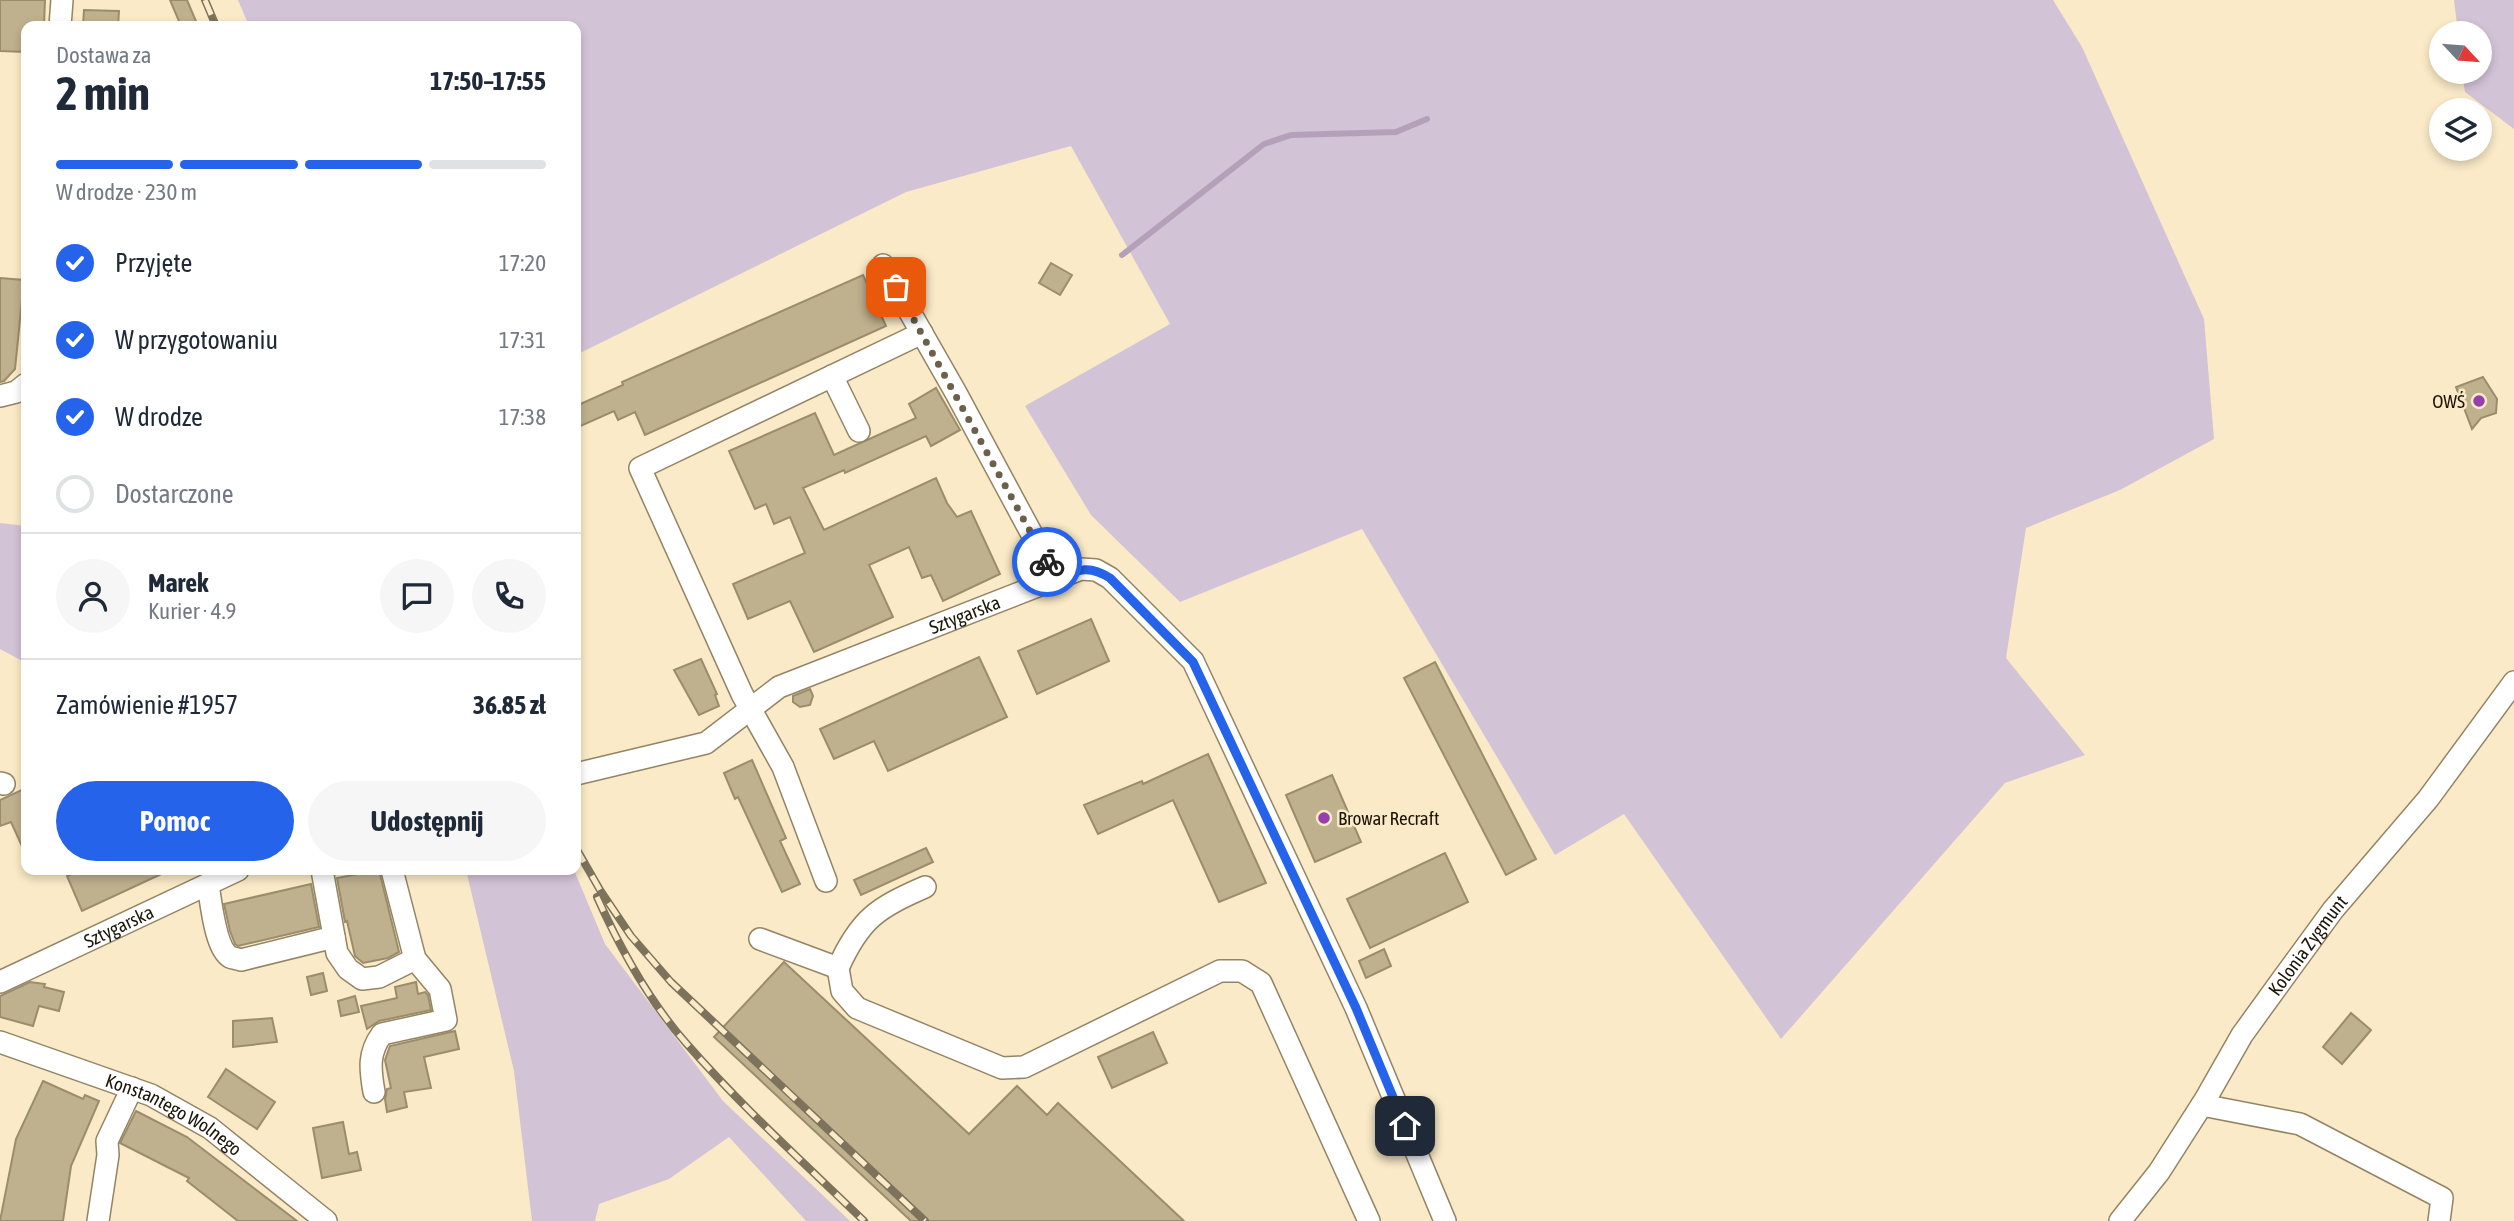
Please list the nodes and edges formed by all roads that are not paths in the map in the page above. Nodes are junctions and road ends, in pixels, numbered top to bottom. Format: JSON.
{"nodes":[{"id":1,"x":62,"y":0,"type":"edge"},
{"id":2,"x":61,"y":21,"type":"edge"},
{"id":3,"x":883,"y":265,"type":"dead end"},
{"id":4,"x":922,"y":333,"type":"junction"},
{"id":5,"x":832,"y":376,"type":"junction"},
{"id":6,"x":21,"y":388,"type":"edge"},
{"id":7,"x":0,"y":396,"type":"edge"},
{"id":8,"x":859,"y":431,"type":"dead end"},
{"id":9,"x":1056,"y":579,"type":"junction"},
{"id":10,"x":2514,"y":682,"type":"edge"},
{"id":11,"x":751,"y":709,"type":"junction"},
{"id":12,"x":581,"y":773,"type":"edge"},
{"id":13,"x":229,"y":875,"type":"edge"},
{"id":14,"x":323,"y":875,"type":"edge"},
{"id":15,"x":393,"y":875,"type":"edge"},
{"id":16,"x":826,"y":881,"type":"dead end"},
{"id":17,"x":208,"y":885,"type":"junction"},
{"id":18,"x":925,"y":887,"type":"dead end"},
{"id":19,"x":334,"y":937,"type":"junction"},
{"id":20,"x":760,"y":939,"type":"dead end"},
{"id":21,"x":415,"y":959,"type":"junction"},
{"id":22,"x":838,"y":968,"type":"junction"},
{"id":23,"x":0,"y":982,"type":"edge"},
{"id":24,"x":0,"y":1042,"type":"edge"},
{"id":25,"x":132,"y":1088,"type":"junction"},
{"id":26,"x":374,"y":1091,"type":"dead end"},
{"id":27,"x":2202,"y":1105,"type":"junction"},
{"id":28,"x":98,"y":1221,"type":"edge"},
{"id":29,"x":326,"y":1221,"type":"edge"},
{"id":30,"x":1369,"y":1221,"type":"edge"},
{"id":31,"x":1445,"y":1221,"type":"edge"},
{"id":32,"x":2120,"y":1221,"type":"edge"},
{"id":33,"x":2439,"y":1221,"type":"edge"}],
"edges":[{"from":1,"to":2,"type":"street"},
{"from":3,"to":4,"type":"street"},
{"from":4,"to":5,"type":"street"},
{"from":4,"to":9,"type":"street"},
{"from":5,"to":8,"type":"street"},
{"from":5,"to":11,"type":"street"},
{"from":6,"to":7,"type":"street"},
{"from":9,"to":11,"type":"street","name":"Sztygarska"},
{"from":9,"to":31,"type":"street","name":"Sztygarska"},
{"from":10,"to":27,"type":"street","name":"Kolonia Zygmunt"},
{"from":11,"to":12,"type":"street","name":"Sztygarska"},
{"from":11,"to":16,"type":"street"},
{"from":13,"to":17,"type":"street","name":"Sztygarska"},
{"from":14,"to":19,"type":"street"},
{"from":15,"to":21,"type":"street"},
{"from":17,"to":19,"type":"street"},
{"from":17,"to":23,"type":"street","name":"Sztygarska"},
{"from":18,"to":22,"type":"street"},
{"from":19,"to":21,"type":"street"},
{"from":20,"to":22,"type":"street"},
{"from":21,"to":26,"type":"street"},
{"from":22,"to":30,"type":"street"},
{"from":24,"to":25,"type":"street","name":"Konstantego Wolnego"},
{"from":25,"to":28,"type":"street"},
{"from":25,"to":29,"type":"street","name":"Konstantego Wolnego"},
{"from":27,"to":32,"type":"street","name":"Kolonia Zygmunt"},
{"from":27,"to":33,"type":"street"}]}
